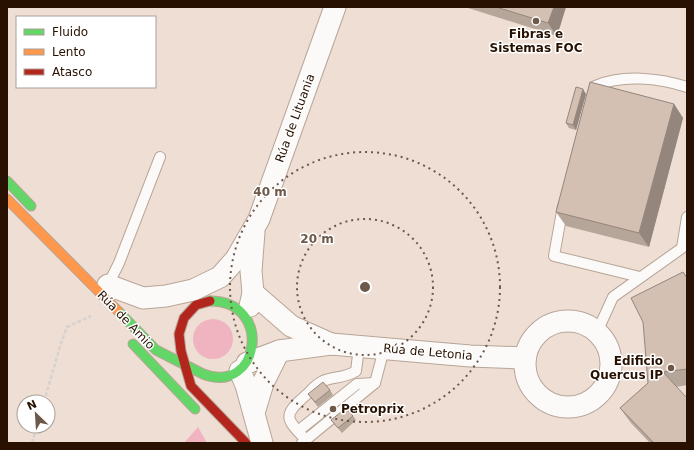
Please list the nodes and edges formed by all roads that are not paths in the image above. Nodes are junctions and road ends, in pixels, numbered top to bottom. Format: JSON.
{"nodes":[{"id":1,"x":335,"y":7,"type":"edge"},
{"id":2,"x":687,"y":87,"type":"edge"},
{"id":3,"x":591,"y":101,"type":"edge"},
{"id":4,"x":160,"y":157,"type":"dead end"},
{"id":5,"x":7,"y":181,"type":"edge"},
{"id":6,"x":565,"y":196,"type":"edge"},
{"id":7,"x":7,"y":199,"type":"edge"},
{"id":8,"x":39,"y":214,"type":"dead end"},
{"id":9,"x":687,"y":217,"type":"edge"},
{"id":10,"x":255,"y":229,"type":"junction"},
{"id":11,"x":220,"y":277,"type":"junction"},
{"id":12,"x":640,"y":278,"type":"junction"},
{"id":13,"x":106,"y":282,"type":"junction"},
{"id":14,"x":253,"y":293,"type":"junction"},
{"id":15,"x":166,"y":296,"type":"junction"},
{"id":16,"x":125,"y":302,"type":"dead end"},
{"id":17,"x":204,"y":303,"type":"junction"},
{"id":18,"x":249,"y":321,"type":"junction"},
{"id":19,"x":291,"y":326,"type":"junction"},
{"id":20,"x":597,"y":332,"type":"junction"},
{"id":21,"x":125,"y":336,"type":"dead end"},
{"id":22,"x":164,"y":342,"type":"dead end"},
{"id":23,"x":331,"y":344,"type":"junction"},
{"id":24,"x":359,"y":347,"type":"junction"},
{"id":25,"x":384,"y":349,"type":"junction"},
{"id":26,"x":279,"y":351,"type":"junction"},
{"id":27,"x":525,"y":358,"type":"junction"},
{"id":28,"x":186,"y":365,"type":"junction"},
{"id":29,"x":244,"y":367,"type":"junction"},
{"id":30,"x":204,"y":383,"type":"dead end"},
{"id":31,"x":375,"y":383,"type":"junction"},
{"id":32,"x":201,"y":415,"type":"dead end"},
{"id":33,"x":250,"y":419,"type":"junction"},
{"id":34,"x":298,"y":432,"type":"junction"},
{"id":35,"x":304,"y":441,"type":"edge"},
{"id":36,"x":246,"y":443,"type":"edge"},
{"id":37,"x":262,"y":443,"type":"edge"}],
"edges":[{"from":1,"to":10,"type":"street","name":"Rúa de Lituania"},
{"from":2,"to":3,"type":"lane"},
{"from":4,"to":13,"type":"lane"},
{"from":5,"to":8,"type":"street"},
{"from":6,"to":12,"type":"lane"},
{"from":7,"to":28,"type":"street","name":"Rúa de Amio"},
{"from":9,"to":12,"type":"lane"},
{"from":10,"to":11,"type":"street","name":"Rúa de Lituania"},
{"from":10,"to":14,"type":"street","name":"Rúa de Lituania"},
{"from":11,"to":15,"type":"street","name":"Rúa de Lituania"},
{"from":11,"to":17,"type":"street","name":"Rúa de Lituania"},
{"from":12,"to":20,"type":"lane"},
{"from":13,"to":15,"type":"street","name":"Rúa de Lituania"},
{"from":13,"to":16,"type":"street","name":"Rúa de Amio"},
{"from":14,"to":18,"type":"street","name":"Rúa de Lituania"},
{"from":14,"to":19,"type":"street","name":"Rúa de Letonia"},
{"from":15,"to":17,"type":"street"},
{"from":17,"to":18,"type":"street"},
{"from":17,"to":28,"type":"street"},
{"from":18,"to":19,"type":"street","name":"Rúa de Letonia"},
{"from":18,"to":29,"type":"street"},
{"from":19,"to":23,"type":"street","name":"Rúa de Letonia"},
{"from":20,"to":27,"type":"street"},
{"from":20,"to":27,"type":"street"},
{"from":21,"to":32,"type":"street","name":"Rúa de Amio"},
{"from":22,"to":28,"type":"street","name":"Rúa de Amio"},
{"from":23,"to":24,"type":"street","name":"Rúa de Letonia"},
{"from":23,"to":26,"type":"street","name":"Rúa de Letonia"},
{"from":24,"to":25,"type":"street","name":"Rúa de Letonia"},
{"from":24,"to":34,"type":"lane"},
{"from":25,"to":27,"type":"street","name":"Rúa de Letonia"},
{"from":25,"to":31,"type":"lane"},
{"from":26,"to":29,"type":"street","name":"Rúa de Letonia"},
{"from":26,"to":33,"type":"street"},
{"from":28,"to":29,"type":"street"},
{"from":28,"to":30,"type":"street","name":"Rúa de Amio"},
{"from":28,"to":36,"type":"street"},
{"from":29,"to":33,"type":"street"},
{"from":31,"to":34,"type":"lane"},
{"from":31,"to":35,"type":"lane"},
{"from":33,"to":37,"type":"street"},
{"from":34,"to":35,"type":"lane"}]}
